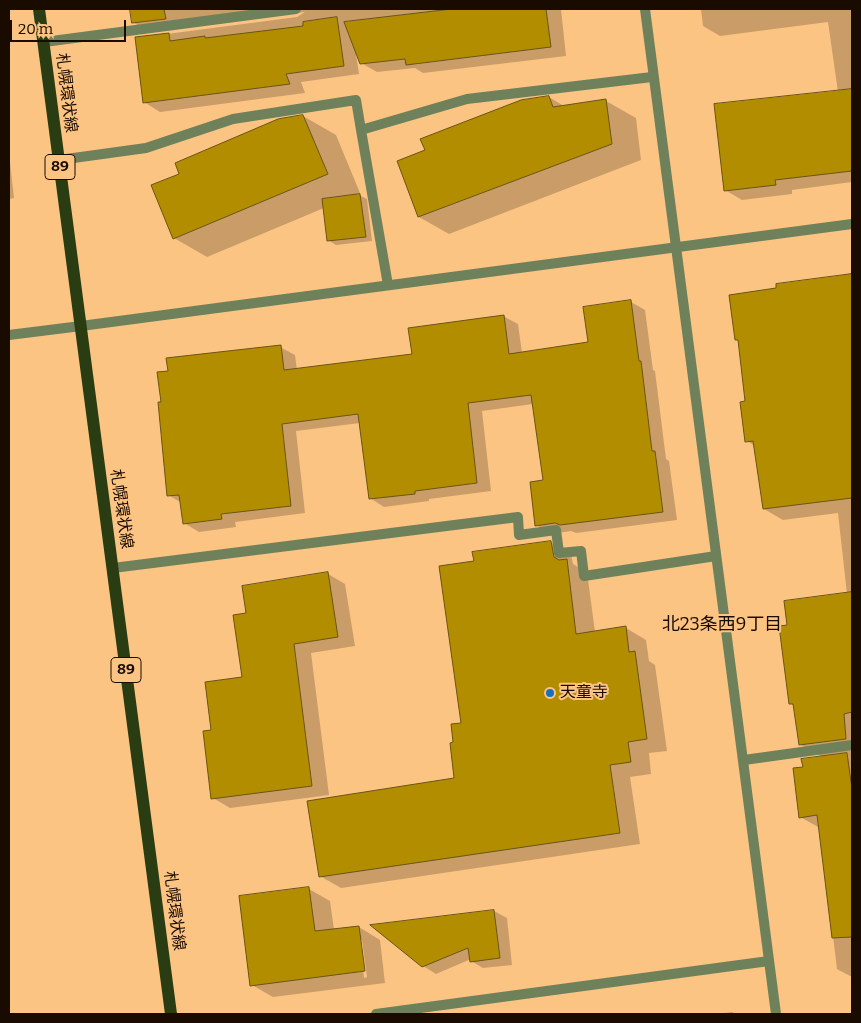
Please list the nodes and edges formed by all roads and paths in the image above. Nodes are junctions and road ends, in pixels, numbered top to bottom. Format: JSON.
{"nodes":[{"id":1,"x":39,"y":9,"type":"edge"},
{"id":2,"x":296,"y":9,"type":"edge"},
{"id":3,"x":645,"y":9,"type":"edge"},
{"id":4,"x":44,"y":42,"type":"junction"},
{"id":5,"x":652,"y":76,"type":"junction"},
{"id":6,"x":361,"y":130,"type":"junction"},
{"id":7,"x":59,"y":160,"type":"junction"},
{"id":8,"x":852,"y":224,"type":"edge"},
{"id":9,"x":676,"y":247,"type":"junction"},
{"id":10,"x":388,"y":285,"type":"junction"},
{"id":11,"x":81,"y":326,"type":"junction"},
{"id":12,"x":9,"y":335,"type":"edge"},
{"id":13,"x":716,"y":556,"type":"junction"},
{"id":14,"x":113,"y":568,"type":"junction"},
{"id":15,"x":852,"y":745,"type":"edge"},
{"id":16,"x":744,"y":760,"type":"junction"},
{"id":17,"x":770,"y":961,"type":"junction"},
{"id":18,"x":171,"y":1014,"type":"edge"},
{"id":19,"x":376,"y":1014,"type":"edge"},
{"id":20,"x":776,"y":1014,"type":"edge"}],
"edges":[{"from":1,"to":4,"type":"main road","name":"札幌環状線","number":"89"},
{"from":2,"to":4,"type":"street"},
{"from":3,"to":5,"type":"street"},
{"from":4,"to":7,"type":"main road","name":"札幌環状線","number":"89"},
{"from":5,"to":6,"type":"street"},
{"from":5,"to":9,"type":"street"},
{"from":6,"to":7,"type":"street"},
{"from":6,"to":10,"type":"street"},
{"from":7,"to":11,"type":"main road","name":"札幌環状線","number":"89"},
{"from":8,"to":9,"type":"street"},
{"from":9,"to":10,"type":"street"},
{"from":9,"to":13,"type":"street"},
{"from":10,"to":11,"type":"street"},
{"from":11,"to":12,"type":"street"},
{"from":11,"to":14,"type":"main road","name":"札幌環状線","number":"89"},
{"from":13,"to":14,"type":"street"},
{"from":13,"to":16,"type":"street"},
{"from":14,"to":18,"type":"main road","name":"札幌環状線","number":"89"},
{"from":15,"to":16,"type":"street"},
{"from":16,"to":17,"type":"street"},
{"from":17,"to":19,"type":"street"},
{"from":17,"to":20,"type":"street"}]}
